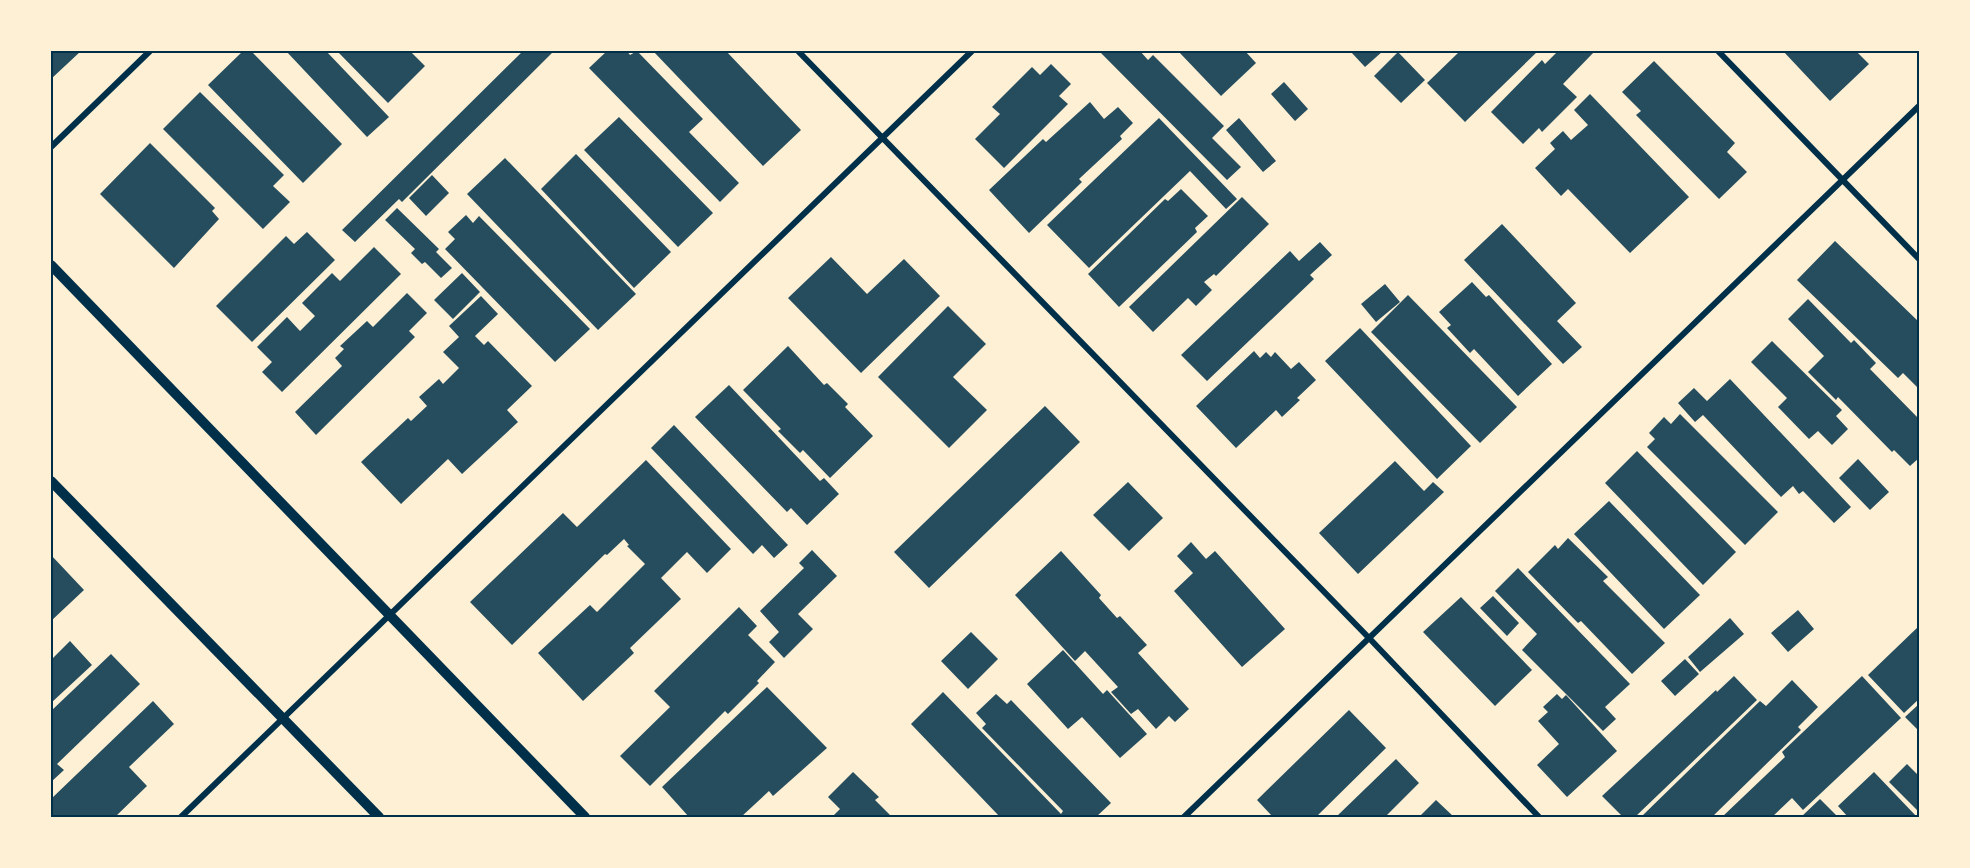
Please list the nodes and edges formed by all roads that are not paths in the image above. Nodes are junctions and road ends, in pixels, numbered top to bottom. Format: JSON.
{"nodes":[{"id":1,"x":150,"y":51,"type":"edge"},
{"id":2,"x":798,"y":51,"type":"edge"},
{"id":3,"x":972,"y":51,"type":"edge"},
{"id":4,"x":1718,"y":51,"type":"edge"},
{"id":5,"x":1919,"y":106,"type":"edge"},
{"id":6,"x":881,"y":138,"type":"junction"},
{"id":7,"x":51,"y":147,"type":"edge"},
{"id":8,"x":1843,"y":180,"type":"junction"},
{"id":9,"x":1919,"y":259,"type":"edge"},
{"id":10,"x":51,"y":265,"type":"edge"},
{"id":11,"x":51,"y":481,"type":"edge"},
{"id":12,"x":390,"y":615,"type":"junction"},
{"id":13,"x":1370,"y":639,"type":"junction"},
{"id":14,"x":283,"y":718,"type":"junction"},
{"id":15,"x":181,"y":817,"type":"edge"},
{"id":16,"x":379,"y":817,"type":"edge"},
{"id":17,"x":585,"y":817,"type":"edge"},
{"id":18,"x":1184,"y":817,"type":"edge"},
{"id":19,"x":1539,"y":817,"type":"edge"}],
"edges":[{"from":1,"to":7,"type":"street"},
{"from":2,"to":6,"type":"street"},
{"from":3,"to":6,"type":"street"},
{"from":4,"to":8,"type":"street"},
{"from":5,"to":8,"type":"street"},
{"from":6,"to":12,"type":"street"},
{"from":6,"to":13,"type":"street"},
{"from":8,"to":9,"type":"street"},
{"from":8,"to":13,"type":"street"},
{"from":10,"to":12,"type":"street"},
{"from":11,"to":14,"type":"street"},
{"from":12,"to":14,"type":"street"},
{"from":12,"to":17,"type":"street"},
{"from":13,"to":18,"type":"street"},
{"from":13,"to":19,"type":"street"},
{"from":14,"to":15,"type":"street"},
{"from":14,"to":16,"type":"street"}]}
